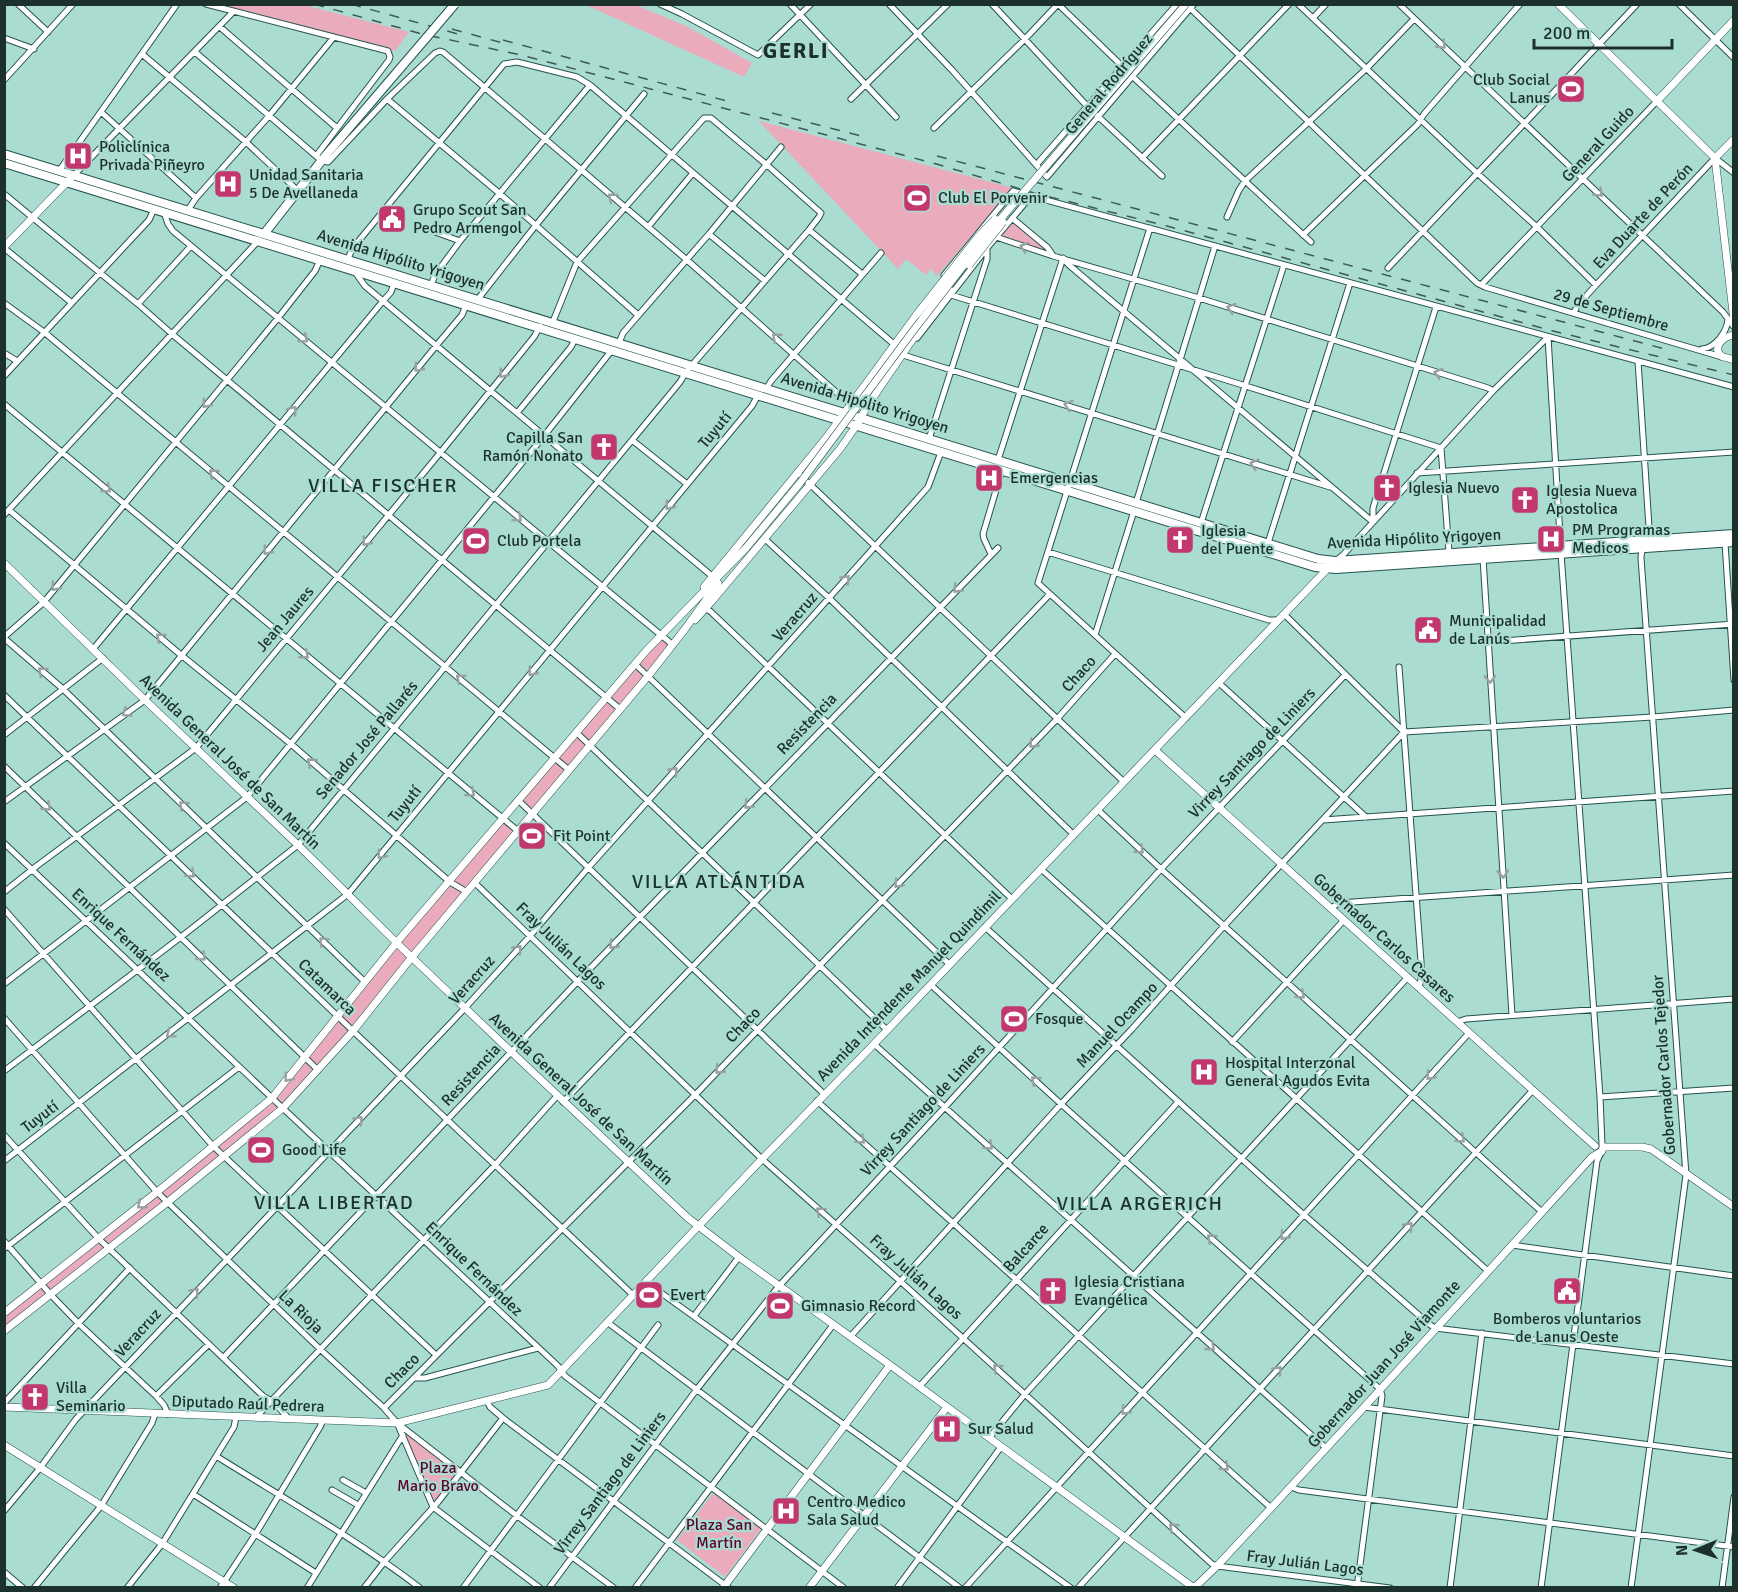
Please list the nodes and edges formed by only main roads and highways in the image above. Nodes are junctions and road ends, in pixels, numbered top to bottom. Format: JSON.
{"nodes":[{"id":1,"x":455,"y":4,"type":"edge"},
{"id":2,"x":1558,"y":4,"type":"edge"},
{"id":3,"x":1190,"y":6,"type":"edge"},
{"id":4,"x":1734,"y":20,"type":"edge"},
{"id":5,"x":1657,"y":101,"type":"junction"},
{"id":6,"x":1734,"y":139,"type":"edge"},
{"id":7,"x":4,"y":154,"type":"edge"},
{"id":8,"x":1715,"y":158,"type":"junction"},
{"id":9,"x":4,"y":163,"type":"edge"},
{"id":10,"x":74,"y":175,"type":"junction"},
{"id":11,"x":67,"y":183,"type":"junction"},
{"id":12,"x":1029,"y":193,"type":"junction"},
{"id":13,"x":261,"y":237,"type":"junction"},
{"id":14,"x":4,"y":248,"type":"edge"},
{"id":15,"x":1732,"y":306,"type":"edge"},
{"id":16,"x":1732,"y":320,"type":"edge"},
{"id":17,"x":551,"y":326,"type":"junction"},
{"id":18,"x":1734,"y":335,"type":"edge"},
{"id":19,"x":616,"y":347,"type":"junction"},
{"id":20,"x":1734,"y":360,"type":"edge"},
{"id":21,"x":842,"y":417,"type":"junction"},
{"id":22,"x":858,"y":422,"type":"junction"},
{"id":23,"x":1068,"y":486,"type":"junction"},
{"id":24,"x":1135,"y":507,"type":"junction"},
{"id":25,"x":1734,"y":534,"type":"edge"},
{"id":26,"x":1729,"y":543,"type":"edge"},
{"id":27,"x":1561,"y":549,"type":"junction"},
{"id":28,"x":1335,"y":561,"type":"junction"},
{"id":29,"x":734,"y":562,"type":"junction"},
{"id":30,"x":4,"y":563,"type":"edge"},
{"id":31,"x":1327,"y":569,"type":"junction"},
{"id":32,"x":690,"y":605,"type":"junction"},
{"id":33,"x":685,"y":629,"type":"junction"},
{"id":34,"x":1155,"y":750,"type":"junction"},
{"id":35,"x":398,"y":942,"type":"junction"},
{"id":36,"x":412,"y":957,"type":"junction"},
{"id":37,"x":1599,"y":1149,"type":"junction"},
{"id":38,"x":1734,"y":1207,"type":"edge"},
{"id":39,"x":699,"y":1227,"type":"junction"},
{"id":40,"x":4,"y":1313,"type":"edge"},
{"id":41,"x":4,"y":1331,"type":"edge"},
{"id":42,"x":890,"y":1365,"type":"junction"},
{"id":43,"x":487,"y":1401,"type":"joint"},
{"id":44,"x":4,"y":1405,"type":"edge"},
{"id":45,"x":947,"y":1407,"type":"junction"},
{"id":46,"x":4,"y":1445,"type":"edge"},
{"id":47,"x":222,"y":1584,"type":"edge"},
{"id":48,"x":726,"y":1586,"type":"edge"},
{"id":49,"x":234,"y":1587,"type":"edge"},
{"id":50,"x":809,"y":1587,"type":"edge"},
{"id":51,"x":1194,"y":1587,"type":"edge"}],
"edges":[{"from":1,"to":13,"type":"main road","bridge":true},
{"from":2,"to":5,"type":"main road"},
{"from":3,"to":12,"type":"main road","bridge":true},
{"from":4,"to":5,"type":"main road","name":"General Guido"},
{"from":5,"to":8,"type":"main road"},
{"from":6,"to":8,"type":"main road","name":"Eva Duarte de Perón"},
{"from":7,"to":10,"type":"main road","name":"Avenida Hipólito Yrigoyen"},
{"from":8,"to":15,"type":"main road"},
{"from":9,"to":11,"type":"main road","name":"Avenida Hipólito Yrigoyen"},
{"from":10,"to":11,"type":"main road"},
{"from":10,"to":13,"type":"main road","name":"Avenida Hipólito Yrigoyen"},
{"from":11,"to":13,"type":"main road","name":"Avenida Hipólito Yrigoyen"},
{"from":11,"to":14,"type":"main road"},
{"from":12,"to":21,"type":"main road","bridge":true},
{"from":12,"to":22,"type":"main road","bridge":true},
{"from":12,"to":29,"type":"main road","bridge":true},
{"from":13,"to":17,"type":"main road","name":"Avenida Hipólito Yrigoyen"},
{"from":13,"to":17,"type":"main road","name":"Avenida Hipólito Yrigoyen"},
{"from":15,"to":16,"type":"main road"},
{"from":17,"to":19,"type":"main road","name":"Avenida Hipólito Yrigoyen"},
{"from":17,"to":19,"type":"main road","name":"Avenida Hipólito Yrigoyen"},
{"from":18,"to":20,"type":"main road","name":"29 de Septiembre"},
{"from":19,"to":21,"type":"main road","name":"Avenida Hipólito Yrigoyen"},
{"from":19,"to":21,"type":"main road","name":"Avenida Hipólito Yrigoyen"},
{"from":21,"to":22,"type":"main road","name":"Avenida Hipólito Yrigoyen"},
{"from":21,"to":32,"type":"main road"},
{"from":22,"to":23,"type":"main road","name":"Avenida Hipólito Yrigoyen"},
{"from":22,"to":23,"type":"main road","name":"Avenida Hipólito Yrigoyen"},
{"from":22,"to":33,"type":"main road"},
{"from":23,"to":24,"type":"main road","name":"Avenida Hipólito Yrigoyen"},
{"from":24,"to":28,"type":"main road","name":"Avenida Hipólito Yrigoyen"},
{"from":24,"to":31,"type":"main road","name":"Avenida Hipólito Yrigoyen"},
{"from":25,"to":27,"type":"main road","name":"Avenida Hipólito Yrigoyen"},
{"from":26,"to":27,"type":"main road","name":"Avenida Hipólito Yrigoyen"},
{"from":27,"to":28,"type":"main road","name":"Avenida Hipólito Yrigoyen"},
{"from":27,"to":31,"type":"main road","name":"Avenida Hipólito Yrigoyen"},
{"from":28,"to":31,"type":"main road","name":"Avenida Intendente Manuel Quindimil"},
{"from":29,"to":32,"type":"main road"},
{"from":29,"to":33,"type":"main road"},
{"from":30,"to":35,"type":"main road","name":"Avenida General José de San Martín"},
{"from":31,"to":34,"type":"main road","name":"Avenida Intendente Manuel Quindimil"},
{"from":32,"to":35,"type":"main road"},
{"from":33,"to":36,"type":"main road"},
{"from":34,"to":37,"type":"main road","name":"Gobernador Carlos Casares"},
{"from":34,"to":39,"type":"main road","name":"Avenida Intendente Manuel Quindimil"},
{"from":35,"to":36,"type":"main road","name":"Avenida General José de San Martín"},
{"from":35,"to":40,"type":"main road","one_way":true},
{"from":36,"to":39,"type":"main road","name":"Avenida General José de San Martín"},
{"from":36,"to":41,"type":"main road"},
{"from":37,"to":38,"type":"main road"},
{"from":37,"to":51,"type":"main road","name":"Gobernador Juan José Viamonte"},
{"from":39,"to":42,"type":"main road","name":"Avenida General José de San Martín"},
{"from":39,"to":43,"type":"main road","name":"Avenida Intendente Manuel Quindimil"},
{"from":42,"to":45,"type":"main road","name":"Avenida General José de San Martín"},
{"from":42,"to":48,"type":"main road"},
{"from":43,"to":44,"type":"main road","name":"Diputado Raúl Pedrera"},
{"from":45,"to":50,"type":"main road"},
{"from":45,"to":51,"type":"main road","name":"Avenida General José de San Martín"},
{"from":46,"to":47,"type":"main road"},
{"from":47,"to":49,"type":"main road"}]}
